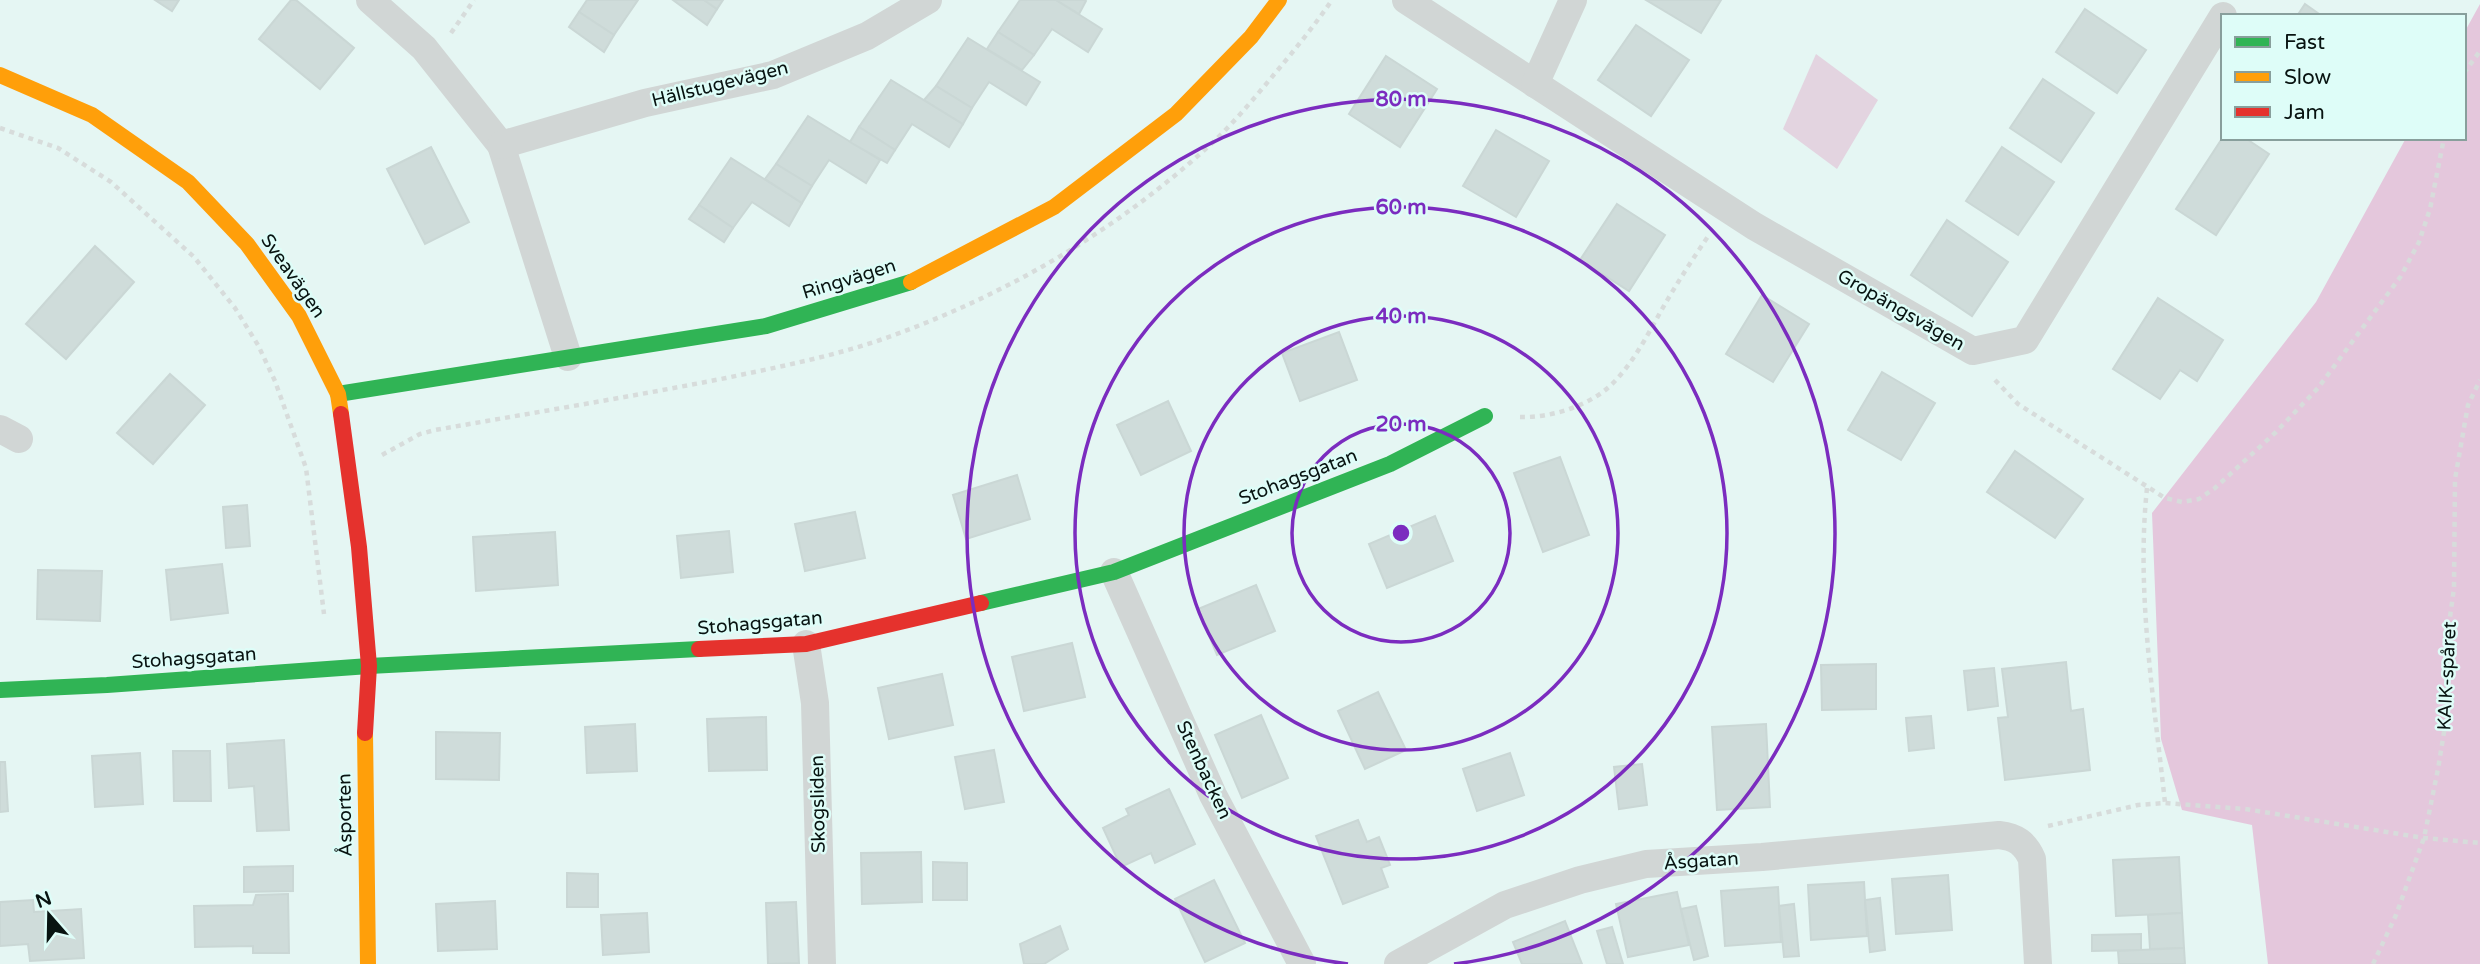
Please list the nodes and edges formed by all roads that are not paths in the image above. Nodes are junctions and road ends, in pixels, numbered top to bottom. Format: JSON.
{"nodes":[{"id":1,"x":370,"y":0,"type":"edge"},
{"id":2,"x":928,"y":0,"type":"edge"},
{"id":3,"x":1279,"y":0,"type":"edge"},
{"id":4,"x":1406,"y":0,"type":"edge"},
{"id":5,"x":1573,"y":0,"type":"edge"},
{"id":6,"x":2221,"y":19,"type":"edge"},
{"id":7,"x":0,"y":75,"type":"edge"},
{"id":8,"x":1535,"y":83,"type":"junction"},
{"id":9,"x":501,"y":145,"type":"junction"},
{"id":10,"x":568,"y":357,"type":"junction"},
{"id":11,"x":338,"y":394,"type":"junction"},
{"id":12,"x":1485,"y":416,"type":"road end"},
{"id":13,"x":1115,"y":572,"type":"junction"},
{"id":14,"x":806,"y":644,"type":"junction"},
{"id":15,"x":369,"y":666,"type":"junction"},
{"id":16,"x":0,"y":690,"type":"edge"},
{"id":17,"x":368,"y":964,"type":"edge"},
{"id":18,"x":822,"y":964,"type":"edge"},
{"id":19,"x":1302,"y":964,"type":"edge"},
{"id":20,"x":1398,"y":964,"type":"edge"},
{"id":21,"x":2038,"y":964,"type":"edge"}],
"edges":[{"from":1,"to":9,"type":"street"},
{"from":2,"to":9,"type":"street","name":"Hällstugevägen"},
{"from":3,"to":10,"type":"street","name":"Ringvägen"},
{"from":4,"to":8,"type":"street","name":"Gropängsvägen"},
{"from":5,"to":8,"type":"street"},
{"from":6,"to":8,"type":"street","name":"Gropängsvägen"},
{"from":7,"to":11,"type":"street","name":"Sveavägen"},
{"from":9,"to":10,"type":"street"},
{"from":10,"to":11,"type":"street","name":"Ringvägen"},
{"from":11,"to":15,"type":"street","name":"Sveavägen"},
{"from":12,"to":13,"type":"street","name":"Stohagsgatan"},
{"from":13,"to":14,"type":"street","name":"Stohagsgatan"},
{"from":13,"to":19,"type":"street","name":"Stenbacken"},
{"from":14,"to":15,"type":"street","name":"Stohagsgatan"},
{"from":14,"to":18,"type":"street","name":"Skogsliden"},
{"from":15,"to":16,"type":"street","name":"Stohagsgatan"},
{"from":15,"to":17,"type":"street","name":"Åsporten"},
{"from":20,"to":21,"type":"street","name":"Åsgatan"}]}
